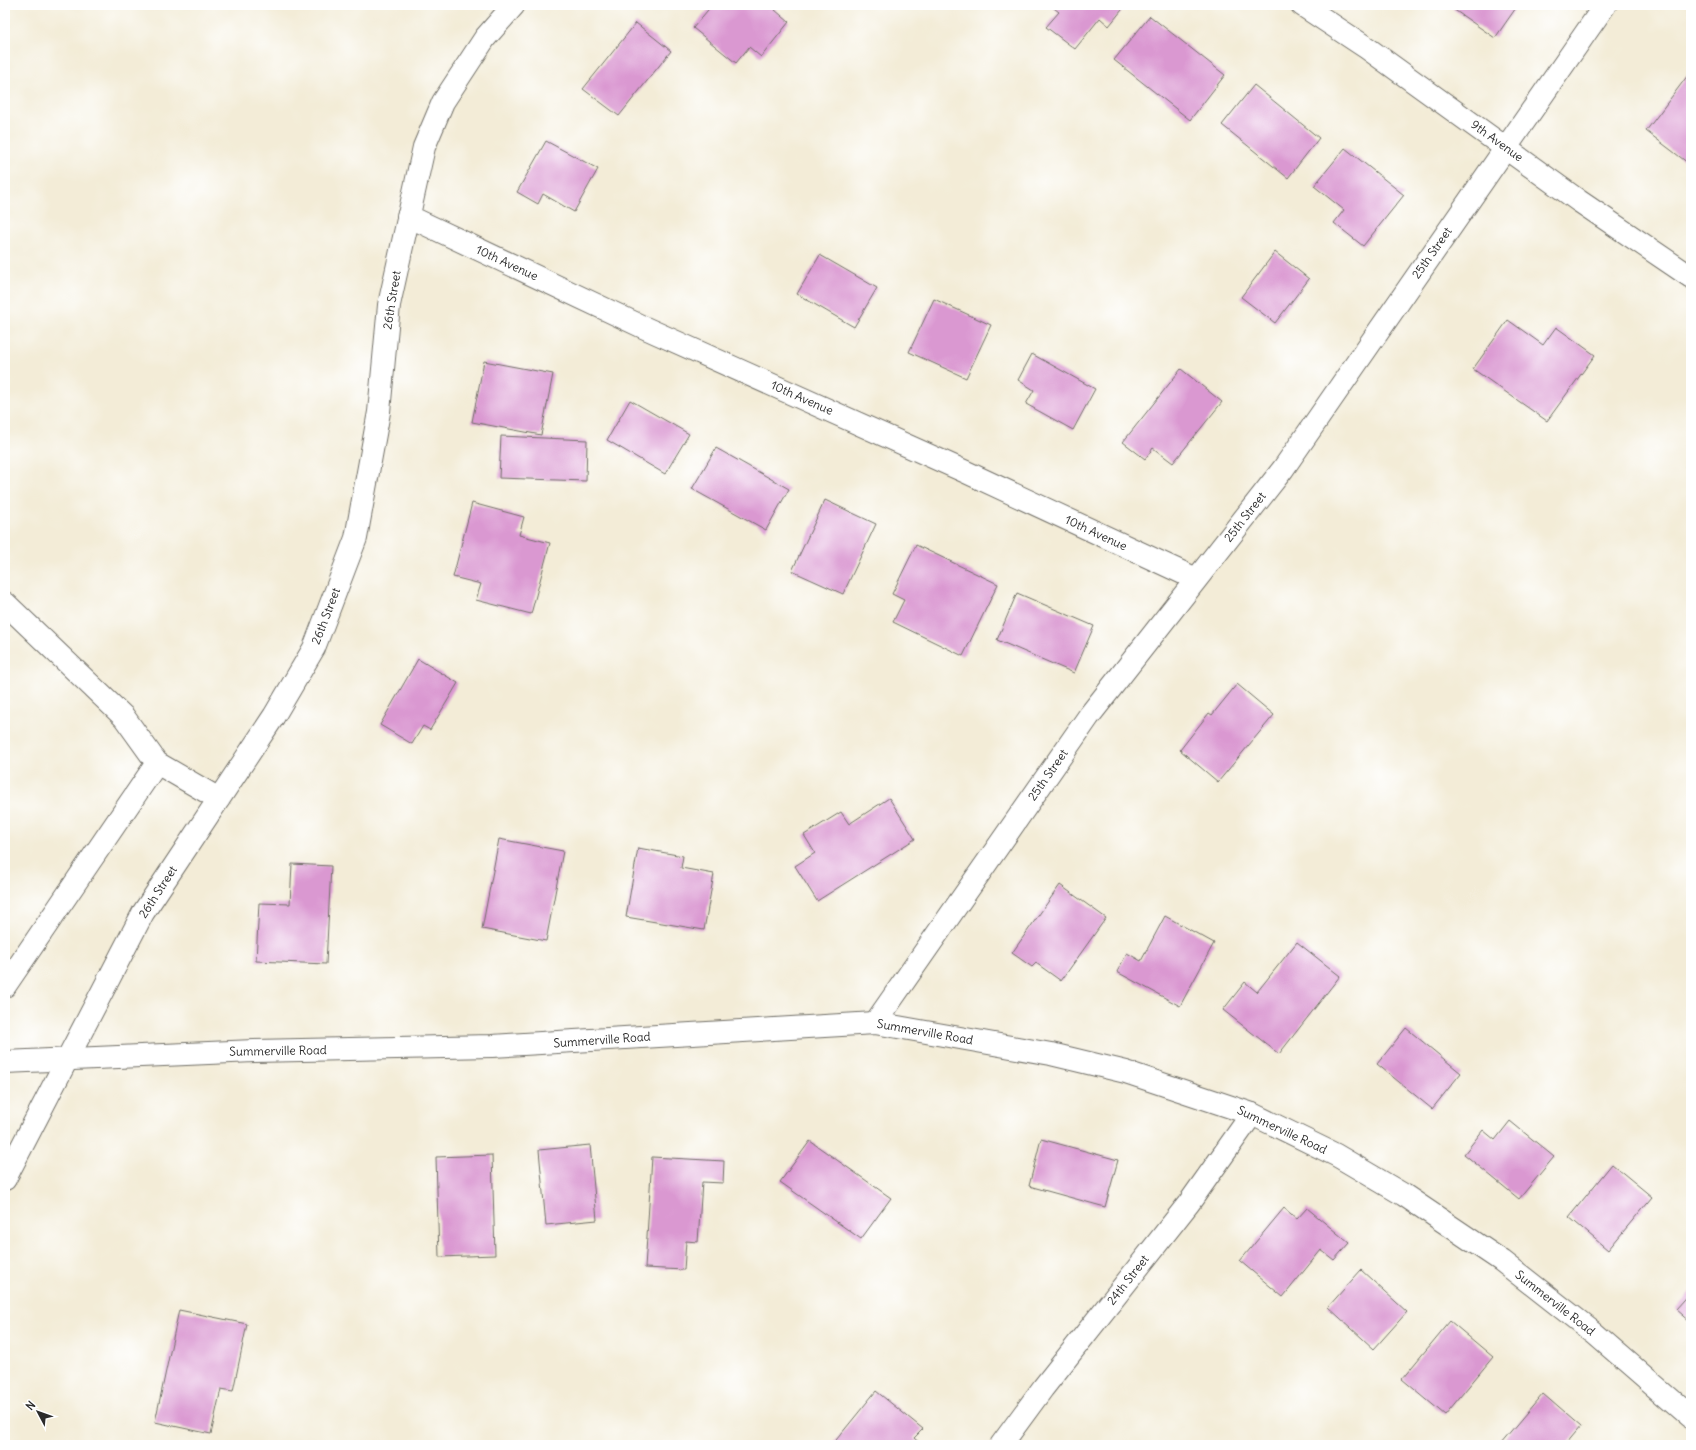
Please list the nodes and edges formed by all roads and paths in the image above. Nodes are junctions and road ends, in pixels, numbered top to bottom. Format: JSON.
{"nodes":[{"id":1,"x":514,"y":5,"type":"edge"},
{"id":2,"x":1302,"y":5,"type":"edge"},
{"id":3,"x":1605,"y":5,"type":"edge"},
{"id":4,"x":1506,"y":148,"type":"junction"},
{"id":5,"x":408,"y":216,"type":"junction"},
{"id":6,"x":1691,"y":277,"type":"edge"},
{"id":7,"x":1196,"y":579,"type":"junction"},
{"id":8,"x":5,"y":603,"type":"edge"},
{"id":9,"x":157,"y":763,"type":"junction"},
{"id":10,"x":219,"y":799,"type":"junction"},
{"id":11,"x":5,"y":986,"type":"edge"},
{"id":12,"x":876,"y":1023,"type":"junction"},
{"id":13,"x":68,"y":1059,"type":"junction"},
{"id":14,"x":5,"y":1062,"type":"edge"},
{"id":15,"x":1252,"y":1114,"type":"junction"},
{"id":16,"x":5,"y":1179,"type":"edge"},
{"id":17,"x":1691,"y":1417,"type":"edge"},
{"id":18,"x":1001,"y":1445,"type":"edge"}],
"edges":[{"from":1,"to":5,"type":"street","name":"26th Street"},
{"from":2,"to":4,"type":"street","name":"9th Avenue"},
{"from":3,"to":4,"type":"street","name":"25th Street"},
{"from":4,"to":6,"type":"street","name":"9th Avenue"},
{"from":4,"to":7,"type":"street","name":"25th Street"},
{"from":5,"to":7,"type":"street","name":"10th Avenue"},
{"from":5,"to":10,"type":"street","name":"26th Street"},
{"from":7,"to":12,"type":"street","name":"25th Street"},
{"from":8,"to":9,"type":"street"},
{"from":9,"to":10,"type":"street"},
{"from":9,"to":11,"type":"street"},
{"from":10,"to":13,"type":"street","name":"26th Street"},
{"from":12,"to":13,"type":"street","name":"Summerville Road"},
{"from":12,"to":15,"type":"street","name":"Summerville Road"},
{"from":13,"to":14,"type":"street","name":"Summerville Road"},
{"from":13,"to":16,"type":"street","name":"26th Street"},
{"from":15,"to":17,"type":"street","name":"Summerville Road"},
{"from":15,"to":18,"type":"street","name":"24th Street"}]}
